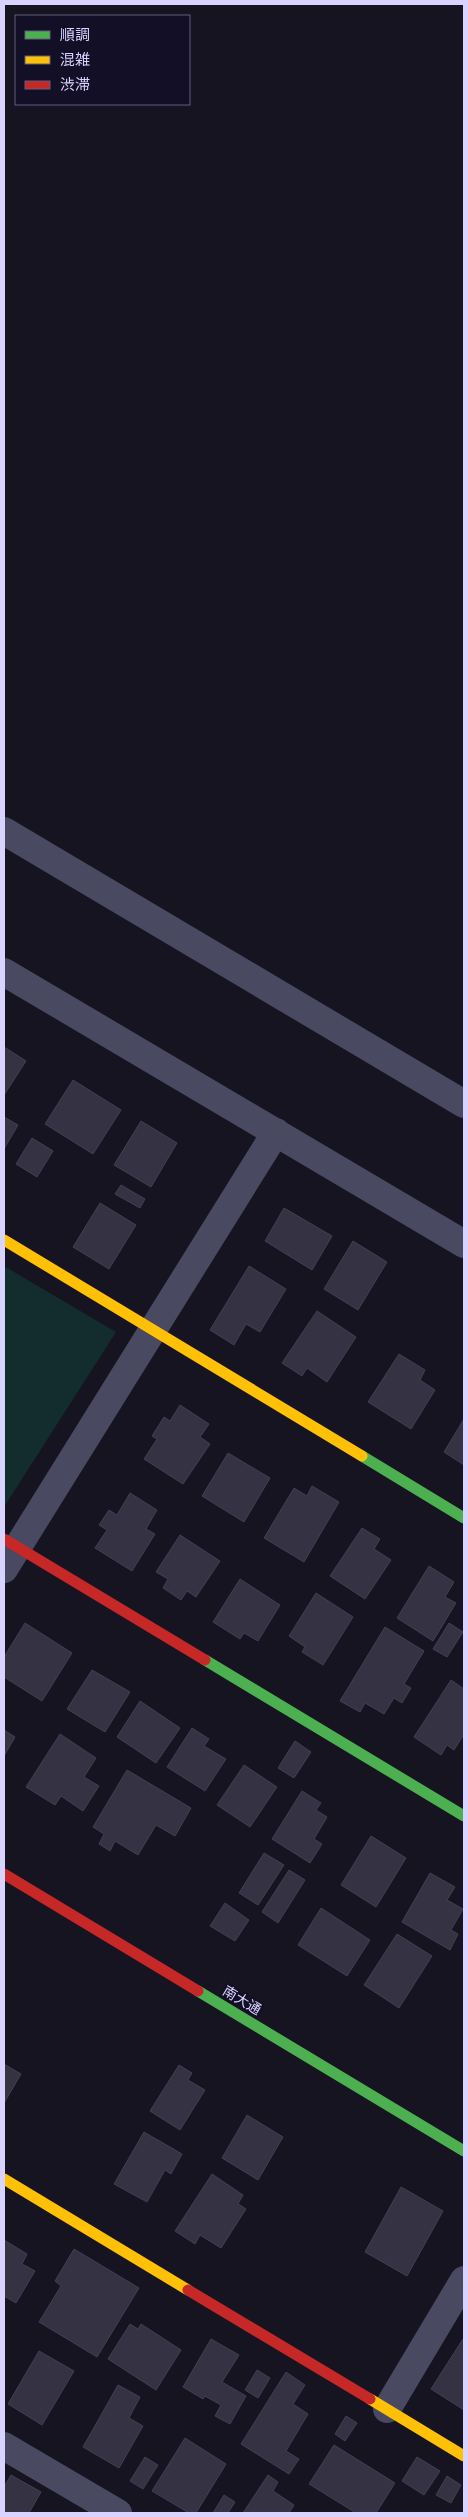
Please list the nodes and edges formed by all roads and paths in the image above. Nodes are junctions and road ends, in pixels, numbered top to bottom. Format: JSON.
{"nodes":[{"id":1,"x":4,"y":831,"type":"edge"},
{"id":2,"x":4,"y":972,"type":"edge"},
{"id":3,"x":464,"y":1104,"type":"edge"},
{"id":4,"x":276,"y":1132,"type":"junction"},
{"id":5,"x":4,"y":1240,"type":"edge"},
{"id":6,"x":464,"y":1244,"type":"edge"},
{"id":7,"x":153,"y":1330,"type":"junction"},
{"id":8,"x":464,"y":1518,"type":"edge"},
{"id":9,"x":8,"y":1551,"type":"edge"},
{"id":10,"x":464,"y":1816,"type":"edge"},
{"id":11,"x":4,"y":1874,"type":"edge"},
{"id":12,"x":464,"y":2152,"type":"edge"},
{"id":13,"x":4,"y":2179,"type":"edge"},
{"id":14,"x":464,"y":2280,"type":"edge"},
{"id":15,"x":387,"y":2409,"type":"junction"},
{"id":16,"x":4,"y":2446,"type":"edge"},
{"id":17,"x":464,"y":2456,"type":"edge"},
{"id":18,"x":118,"y":2513,"type":"edge"}],
"edges":[{"from":1,"to":3,"type":"street"},
{"from":2,"to":4,"type":"street"},
{"from":4,"to":6,"type":"street"},
{"from":4,"to":7,"type":"street"},
{"from":5,"to":7,"type":"street"},
{"from":7,"to":8,"type":"street"},
{"from":7,"to":9,"type":"street"},
{"from":9,"to":10,"type":"street"},
{"from":11,"to":12,"type":"street","name":"南大通"},
{"from":13,"to":15,"type":"street"},
{"from":14,"to":15,"type":"street"},
{"from":15,"to":17,"type":"street"},
{"from":16,"to":18,"type":"street"}]}
